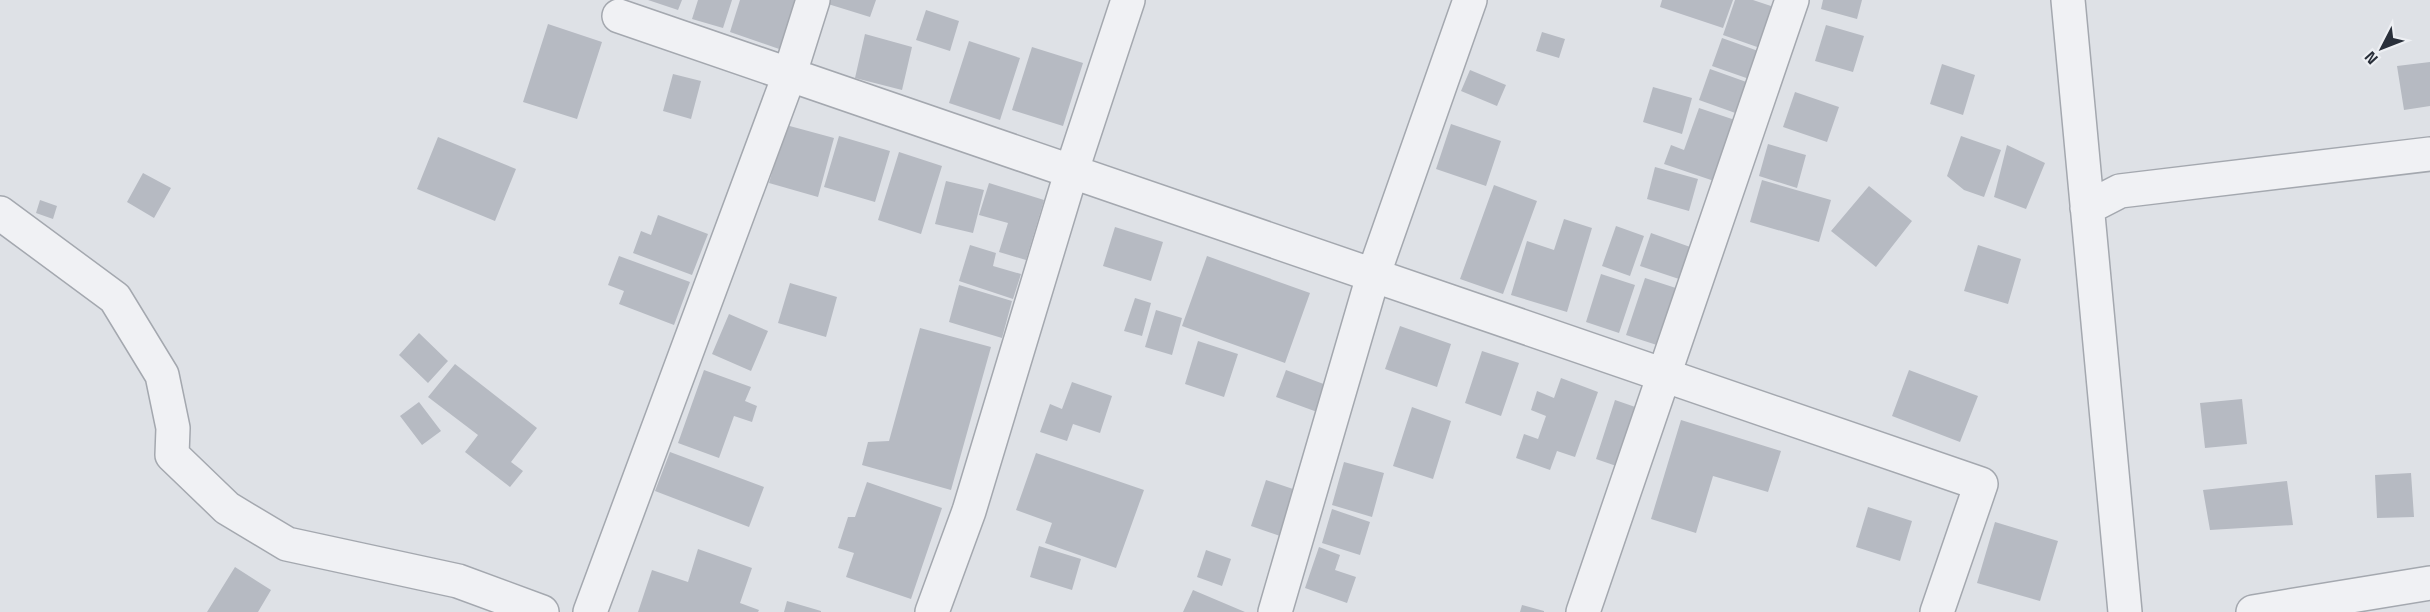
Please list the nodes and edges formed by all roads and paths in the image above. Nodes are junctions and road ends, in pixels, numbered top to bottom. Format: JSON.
{"nodes":[{"id":1,"x":813,"y":0,"type":"edge"},
{"id":2,"x":1128,"y":0,"type":"edge"},
{"id":3,"x":1470,"y":0,"type":"edge"},
{"id":4,"x":1792,"y":0,"type":"edge"},
{"id":5,"x":2068,"y":0,"type":"edge"},
{"id":6,"x":620,"y":16,"type":"dead end"},
{"id":7,"x":790,"y":73,"type":"junction"},
{"id":8,"x":2430,"y":154,"type":"edge"},
{"id":9,"x":1071,"y":173,"type":"junction"},
{"id":10,"x":2087,"y":208,"type":"junction"},
{"id":11,"x":0,"y":213,"type":"edge"},
{"id":12,"x":1372,"y":276,"type":"junction"},
{"id":13,"x":1664,"y":375,"type":"junction"},
{"id":14,"x":2430,"y":583,"type":"edge"},
{"id":15,"x":542,"y":612,"type":"edge"},
{"id":16,"x":590,"y":612,"type":"edge"},
{"id":17,"x":932,"y":612,"type":"edge"},
{"id":18,"x":1275,"y":612,"type":"edge"},
{"id":19,"x":1583,"y":612,"type":"edge"},
{"id":20,"x":1937,"y":612,"type":"edge"},
{"id":21,"x":2125,"y":612,"type":"edge"},
{"id":22,"x":2253,"y":612,"type":"edge"}],
"edges":[{"from":1,"to":7,"type":"street"},
{"from":2,"to":9,"type":"street"},
{"from":3,"to":12,"type":"street"},
{"from":4,"to":13,"type":"street"},
{"from":5,"to":10,"type":"street"},
{"from":6,"to":7,"type":"street"},
{"from":7,"to":9,"type":"street"},
{"from":7,"to":16,"type":"street"},
{"from":8,"to":10,"type":"street"},
{"from":9,"to":12,"type":"street"},
{"from":9,"to":17,"type":"street"},
{"from":10,"to":21,"type":"street"},
{"from":11,"to":15,"type":"street"},
{"from":12,"to":13,"type":"street"},
{"from":12,"to":18,"type":"street"},
{"from":13,"to":19,"type":"street"},
{"from":13,"to":20,"type":"street"},
{"from":14,"to":22,"type":"street"}]}
